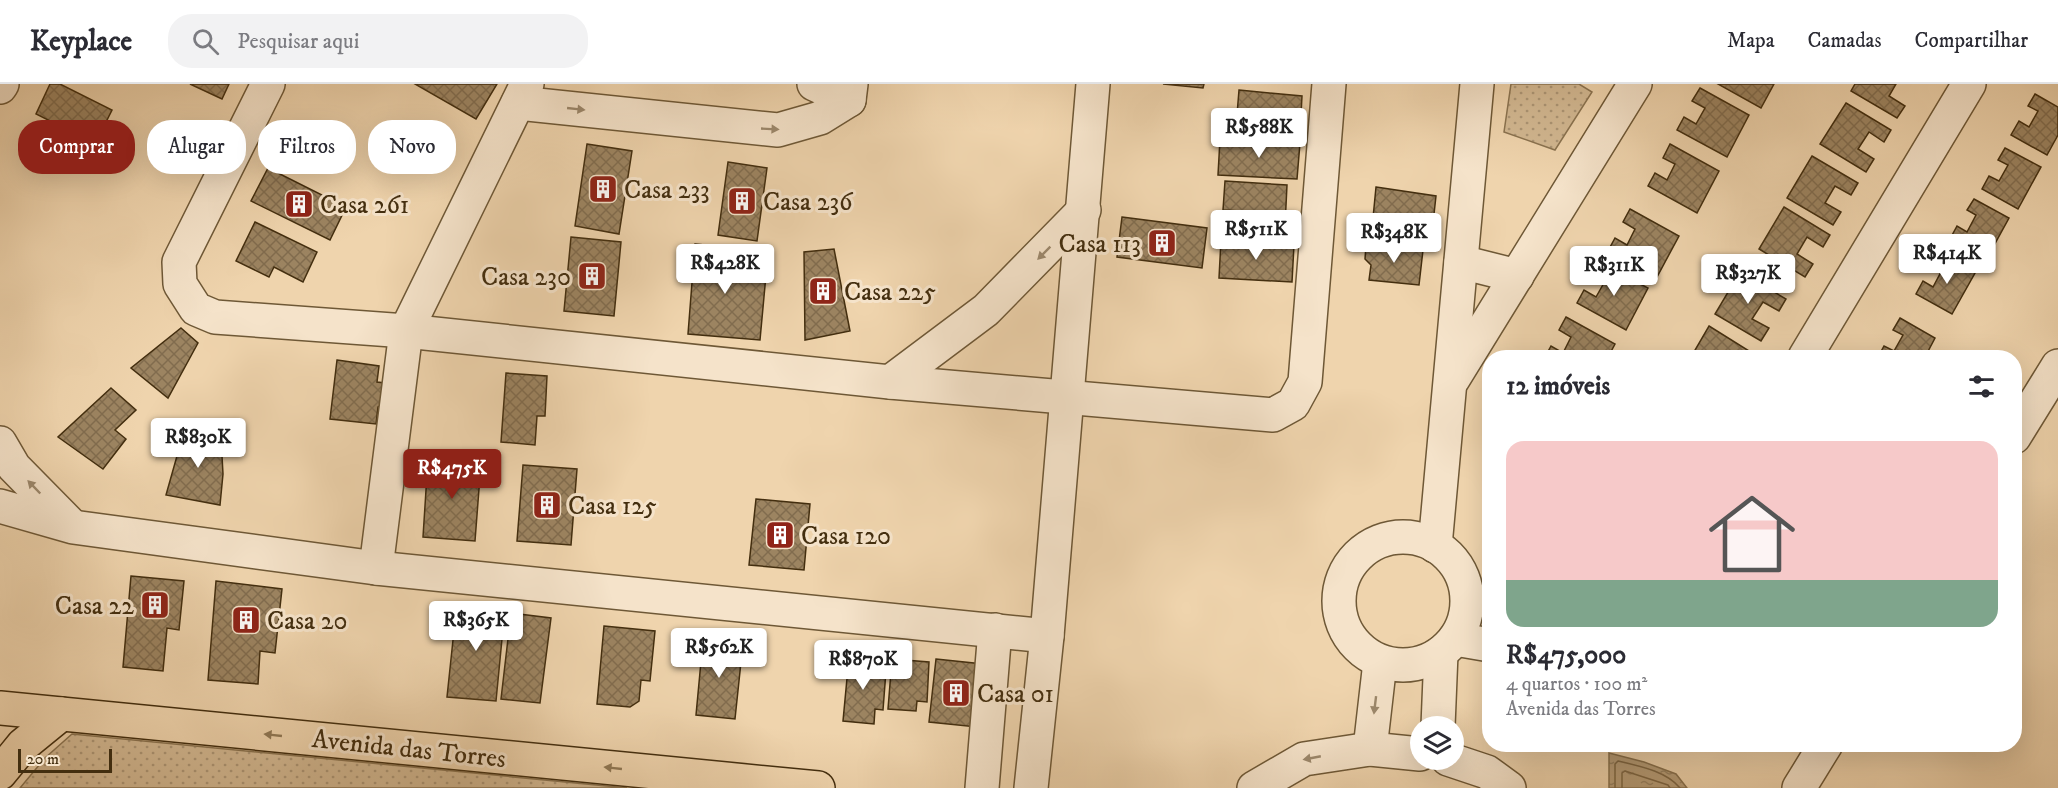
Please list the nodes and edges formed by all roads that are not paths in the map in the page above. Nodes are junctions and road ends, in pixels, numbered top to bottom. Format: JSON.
{"nodes":[{"id":1,"x":268,"y":84,"type":"edge"},
{"id":2,"x":814,"y":84,"type":"edge"},
{"id":3,"x":1093,"y":84,"type":"edge"},
{"id":4,"x":1329,"y":84,"type":"edge"},
{"id":5,"x":1477,"y":84,"type":"edge"},
{"id":6,"x":1635,"y":84,"type":"edge"},
{"id":7,"x":1969,"y":84,"type":"edge"},
{"id":8,"x":850,"y":92,"type":"edge"},
{"id":9,"x":523,"y":94,"type":"edge"},
{"id":10,"x":1084,"y":210,"type":"junction"},
{"id":11,"x":1461,"y":262,"type":"junction"},
{"id":12,"x":1517,"y":276,"type":"junction"},
{"id":13,"x":406,"y":331,"type":"junction"},
{"id":14,"x":1809,"y":350,"type":"edge"},
{"id":15,"x":2058,"y":366,"type":"edge"},
{"id":16,"x":890,"y":382,"type":"junction"},
{"id":17,"x":1449,"y":385,"type":"junction"},
{"id":18,"x":1066,"y":396,"type":"junction"},
{"id":19,"x":2022,"y":424,"type":"edge"},
{"id":20,"x":0,"y":443,"type":"edge"},
{"id":21,"x":0,"y":506,"type":"edge"},
{"id":22,"x":73,"y":527,"type":"junction"},
{"id":23,"x":1435,"y":546,"type":"junction"},
{"id":24,"x":376,"y":568,"type":"junction"},
{"id":25,"x":995,"y":630,"type":"junction"},
{"id":26,"x":1047,"y":636,"type":"junction"},
{"id":27,"x":1482,"y":645,"type":"edge"},
{"id":28,"x":1448,"y":646,"type":"junction"},
{"id":29,"x":1380,"y":662,"type":"junction"},
{"id":30,"x":0,"y":708,"type":"edge"},
{"id":31,"x":61,"y":714,"type":"junction"},
{"id":32,"x":1439,"y":716,"type":"edge"},
{"id":33,"x":1370,"y":748,"type":"junction"},
{"id":34,"x":1821,"y":752,"type":"edge"},
{"id":35,"x":1410,"y":753,"type":"edge"},
{"id":36,"x":1464,"y":764,"type":"edge"},
{"id":37,"x":0,"y":772,"type":"edge"},
{"id":38,"x":818,"y":788,"type":"edge"},
{"id":39,"x":982,"y":788,"type":"edge"},
{"id":40,"x":1031,"y":788,"type":"edge"},
{"id":41,"x":1254,"y":788,"type":"edge"},
{"id":42,"x":1509,"y":788,"type":"edge"},
{"id":43,"x":1799,"y":788,"type":"edge"}],
"edges":[{"from":1,"to":13,"type":"street"},
{"from":2,"to":8,"type":"street"},
{"from":3,"to":10,"type":"street"},
{"from":4,"to":18,"type":"street"},
{"from":5,"to":11,"type":"street"},
{"from":6,"to":12,"type":"street"},
{"from":7,"to":14,"type":"street"},
{"from":9,"to":8,"type":"street","one_way":true},
{"from":9,"to":13,"type":"street"},
{"from":10,"to":16,"type":"street","one_way":true},
{"from":10,"to":18,"type":"street"},
{"from":11,"to":12,"type":"street"},
{"from":11,"to":17,"type":"street"},
{"from":12,"to":17,"type":"street"},
{"from":13,"to":16,"type":"street"},
{"from":13,"to":24,"type":"street"},
{"from":15,"to":19,"type":"street"},
{"from":16,"to":18,"type":"street"},
{"from":17,"to":23,"type":"street"},
{"from":18,"to":26,"type":"street"},
{"from":22,"to":20,"type":"street","one_way":true},
{"from":21,"to":22,"type":"street"},
{"from":22,"to":24,"type":"street"},
{"from":23,"to":28,"type":"street"},
{"from":23,"to":29,"type":"street"},
{"from":24,"to":25,"type":"street"},
{"from":25,"to":26,"type":"street"},
{"from":25,"to":39,"type":"street"},
{"from":26,"to":40,"type":"street"},
{"from":27,"to":28,"type":"street"},
{"from":28,"to":29,"type":"street"},
{"from":28,"to":32,"type":"street"},
{"from":29,"to":33,"type":"street","one_way":true},
{"from":30,"to":31,"type":"main road","name":"Avenida das Torres"},
{"from":31,"to":37,"type":"main road"},
{"from":38,"to":31,"type":"main road","name":"Avenida das Torres","one_way":true},
{"from":33,"to":35,"type":"street"},
{"from":33,"to":41,"type":"street","one_way":true},
{"from":34,"to":43,"type":"street"},
{"from":36,"to":42,"type":"street"}]}
